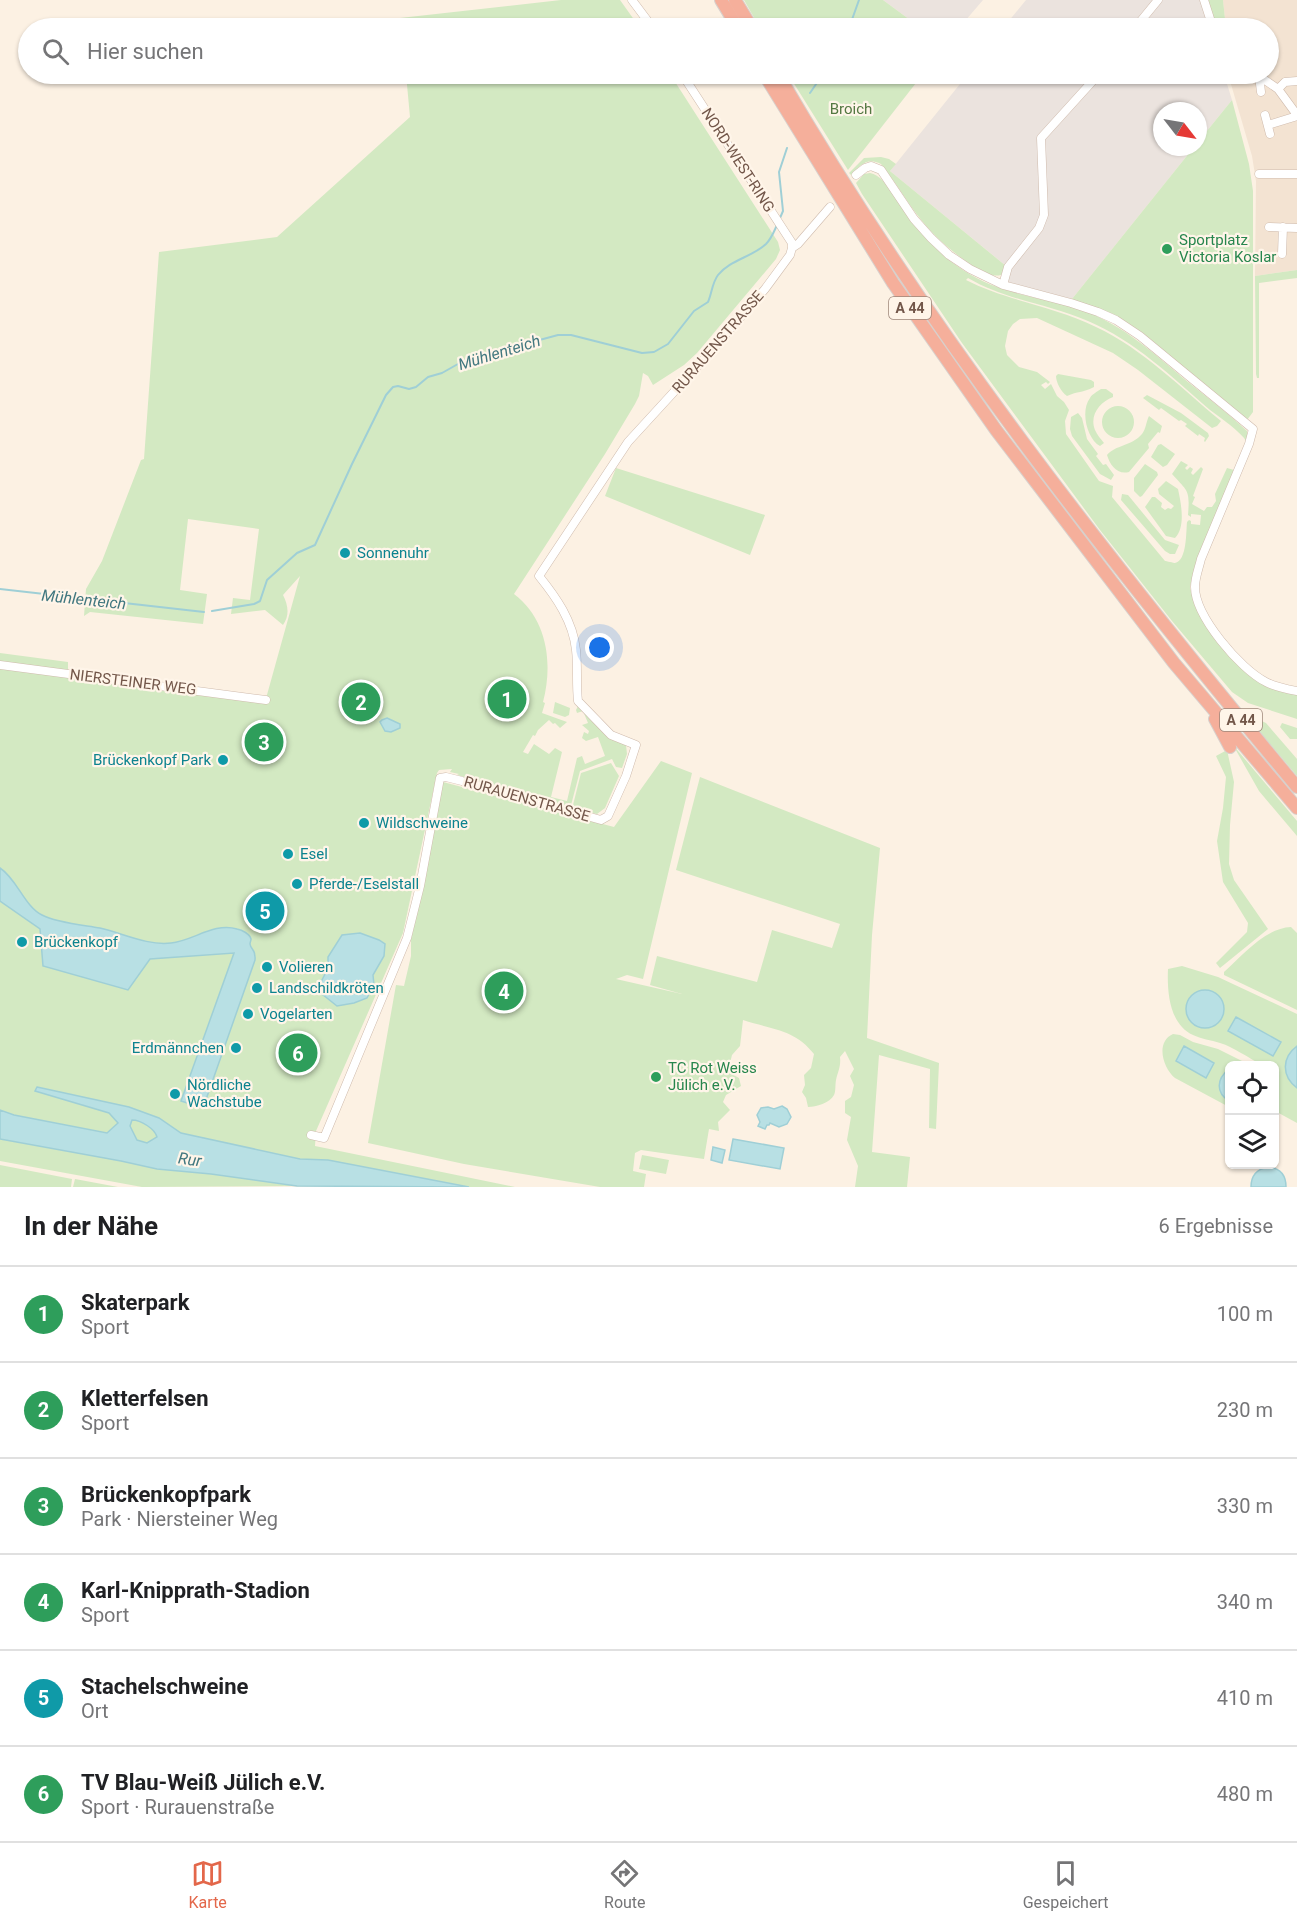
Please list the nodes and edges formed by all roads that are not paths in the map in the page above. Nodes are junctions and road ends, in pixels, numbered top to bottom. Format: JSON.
{"nodes":[{"id":1,"x":632,"y":0,"type":"edge"},
{"id":2,"x":721,"y":0,"type":"edge"},
{"id":3,"x":735,"y":0,"type":"edge"},
{"id":4,"x":1158,"y":0,"type":"edge"},
{"id":5,"x":1204,"y":0,"type":"edge"},
{"id":6,"x":646,"y":18,"type":"edge"},
{"id":7,"x":732,"y":18,"type":"edge"},
{"id":8,"x":746,"y":18,"type":"edge"},
{"id":9,"x":1143,"y":18,"type":"edge"},
{"id":10,"x":1210,"y":18,"type":"edge"},
{"id":11,"x":1297,"y":81,"type":"edge"},
{"id":12,"x":688,"y":84,"type":"edge"},
{"id":13,"x":770,"y":84,"type":"edge"},
{"id":14,"x":784,"y":84,"type":"edge"},
{"id":15,"x":1090,"y":84,"type":"edge"},
{"id":16,"x":1261,"y":84,"type":"edge"},
{"id":17,"x":1271,"y":84,"type":"edge"},
{"id":18,"x":1278,"y":89,"type":"junction"},
{"id":19,"x":1262,"y":92,"type":"dead end"},
{"id":20,"x":1265,"y":115,"type":"dead end"},
{"id":21,"x":1297,"y":116,"type":"edge"},
{"id":22,"x":1268,"y":125,"type":"junction"},
{"id":23,"x":1270,"y":134,"type":"dead end"},
{"id":24,"x":1259,"y":174,"type":"dead end"},
{"id":25,"x":1297,"y":174,"type":"edge"},
{"id":26,"x":856,"y":175,"type":"dead end"},
{"id":27,"x":830,"y":207,"type":"dead end"},
{"id":28,"x":1269,"y":227,"type":"dead end"},
{"id":29,"x":1283,"y":228,"type":"junction"},
{"id":30,"x":1297,"y":228,"type":"edge"},
{"id":31,"x":792,"y":248,"type":"junction"},
{"id":32,"x":1282,"y":255,"type":"dead end"},
{"id":33,"x":1003,"y":285,"type":"junction"},
{"id":34,"x":1185,"y":653,"type":"junction"},
{"id":35,"x":0,"y":665,"type":"edge"},
{"id":36,"x":1297,"y":691,"type":"edge"},
{"id":37,"x":1205,"y":699,"type":"junction"},
{"id":38,"x":266,"y":700,"type":"dead end"},
{"id":39,"x":1242,"y":707,"type":"dead end"},
{"id":40,"x":1230,"y":747,"type":"dead end"},
{"id":41,"x":1297,"y":788,"type":"edge"},
{"id":42,"x":1297,"y":808,"type":"edge"},
{"id":43,"x":311,"y":1135,"type":"dead end"}],
"edges":[{"from":1,"to":6,"type":"street"},
{"from":2,"to":7,"type":"highway"},
{"from":3,"to":8,"type":"highway"},
{"from":4,"to":9,"type":"street"},
{"from":5,"to":10,"type":"street"},
{"from":11,"to":18,"type":"street"},
{"from":12,"to":31,"type":"street","name":"NORD-WEST-RING"},
{"from":13,"to":37,"type":"highway","number":"A 44"},
{"from":14,"to":34,"type":"highway","number":"A 44"},
{"from":15,"to":33,"type":"street"},
{"from":16,"to":19,"type":"street"},
{"from":17,"to":18,"type":"street"},
{"from":18,"to":21,"type":"street"},
{"from":20,"to":22,"type":"street"},
{"from":21,"to":22,"type":"street"},
{"from":22,"to":23,"type":"street"},
{"from":24,"to":25,"type":"street"},
{"from":26,"to":33,"type":"street"},
{"from":27,"to":31,"type":"street","name":"RURAUENSTRASSE"},
{"from":28,"to":29,"type":"street"},
{"from":29,"to":30,"type":"street"},
{"from":29,"to":32,"type":"street"},
{"from":31,"to":43,"type":"street","name":"RURAUENSTRASSE"},
{"from":33,"to":36,"type":"street"},
{"from":34,"to":39,"type":"highway"},
{"from":34,"to":41,"type":"highway","number":"A 44"},
{"from":35,"to":38,"type":"street","name":"NIERSTEINER WEG"},
{"from":37,"to":40,"type":"highway"},
{"from":37,"to":42,"type":"highway","number":"A 44"}]}
